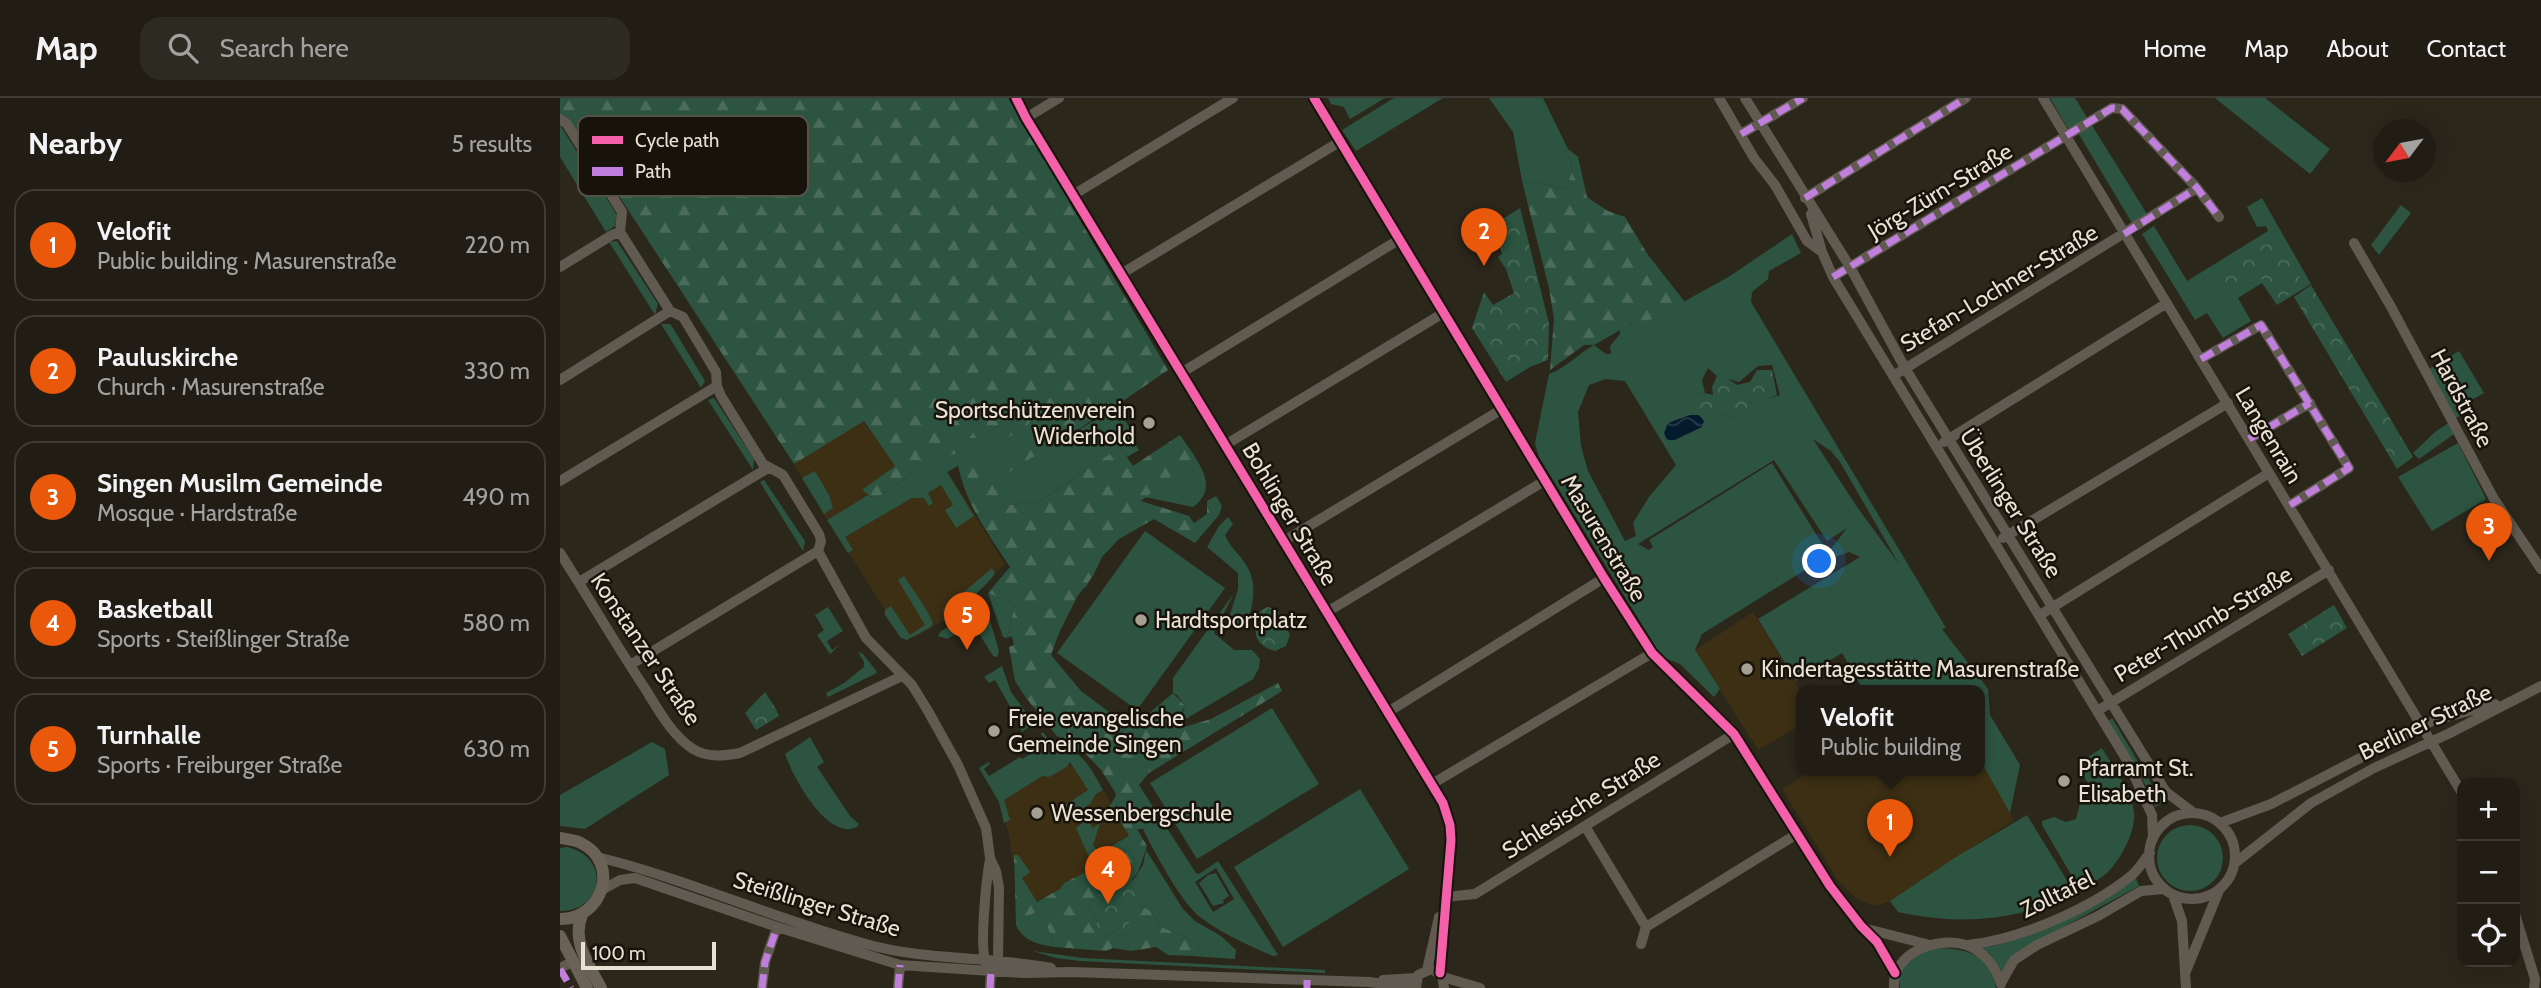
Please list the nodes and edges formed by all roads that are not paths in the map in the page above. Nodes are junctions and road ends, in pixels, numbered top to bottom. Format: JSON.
{"nodes":[{"id":1,"x":1016,"y":98,"type":"edge"},
{"id":2,"x":1059,"y":98,"type":"edge"},
{"id":3,"x":1233,"y":98,"type":"edge"},
{"id":4,"x":1314,"y":98,"type":"edge"},
{"id":5,"x":1719,"y":98,"type":"edge"},
{"id":6,"x":1745,"y":98,"type":"edge"},
{"id":7,"x":1803,"y":98,"type":"edge"},
{"id":8,"x":1966,"y":98,"type":"edge"},
{"id":9,"x":2043,"y":98,"type":"edge"},
{"id":10,"x":1026,"y":118,"type":"junction"},
{"id":11,"x":560,"y":119,"type":"edge"},
{"id":12,"x":1760,"y":124,"type":"junction"},
{"id":13,"x":1741,"y":134,"type":"junction"},
{"id":14,"x":2067,"y":137,"type":"junction"},
{"id":15,"x":1341,"y":141,"type":"junction"},
{"id":16,"x":578,"y":142,"type":"edge"},
{"id":17,"x":2197,"y":188,"type":"junction"},
{"id":18,"x":1073,"y":195,"type":"junction"},
{"id":19,"x":612,"y":196,"type":"edge"},
{"id":20,"x":1806,"y":200,"type":"junction"},
{"id":21,"x":2219,"y":217,"type":"dead end"},
{"id":22,"x":620,"y":232,"type":"junction"},
{"id":23,"x":2124,"y":234,"type":"junction"},
{"id":24,"x":1400,"y":239,"type":"junction"},
{"id":25,"x":2354,"y":243,"type":"dead end"},
{"id":26,"x":1822,"y":252,"type":"junction"},
{"id":27,"x":560,"y":267,"type":"edge"},
{"id":28,"x":1850,"y":267,"type":"junction"},
{"id":29,"x":1121,"y":274,"type":"junction"},
{"id":30,"x":1833,"y":277,"type":"junction"},
{"id":31,"x":2166,"y":303,"type":"junction"},
{"id":32,"x":670,"y":311,"type":"junction"},
{"id":33,"x":1445,"y":312,"type":"junction"},
{"id":34,"x":2201,"y":359,"type":"junction"},
{"id":35,"x":1905,"y":368,"type":"junction"},
{"id":36,"x":1181,"y":373,"type":"junction"},
{"id":37,"x":1893,"y":376,"type":"junction"},
{"id":38,"x":560,"y":380,"type":"edge"},
{"id":39,"x":717,"y":386,"type":"junction"},
{"id":40,"x":2228,"y":403,"type":"junction"},
{"id":41,"x":2310,"y":403,"type":"junction"},
{"id":42,"x":1504,"y":408,"type":"junction"},
{"id":43,"x":1949,"y":439,"type":"junction"},
{"id":44,"x":2249,"y":439,"type":"junction"},
{"id":45,"x":1225,"y":445,"type":"junction"},
{"id":46,"x":1937,"y":447,"type":"junction"},
{"id":47,"x":768,"y":468,"type":"junction"},
{"id":48,"x":2269,"y":473,"type":"junction"},
{"id":49,"x":1546,"y":480,"type":"junction"},
{"id":50,"x":560,"y":481,"type":"edge"},
{"id":51,"x":2290,"y":505,"type":"junction"},
{"id":52,"x":2008,"y":536,"type":"junction"},
{"id":53,"x":1284,"y":541,"type":"junction"},
{"id":54,"x":1996,"y":543,"type":"junction"},
{"id":55,"x":818,"y":551,"type":"junction"},
{"id":56,"x":560,"y":553,"type":"edge"},
{"id":57,"x":2541,"y":569,"type":"edge"},
{"id":58,"x":2329,"y":570,"type":"junction"},
{"id":59,"x":1604,"y":578,"type":"junction"},
{"id":60,"x":579,"y":582,"type":"junction"},
{"id":61,"x":2052,"y":607,"type":"junction"},
{"id":62,"x":1327,"y":612,"type":"junction"},
{"id":63,"x":2040,"y":615,"type":"junction"},
{"id":64,"x":1651,"y":653,"type":"junction"},
{"id":65,"x":629,"y":666,"type":"junction"},
{"id":66,"x":902,"y":676,"type":"junction"},
{"id":67,"x":2541,"y":687,"type":"edge"},
{"id":68,"x":2511,"y":700,"type":"junction"},
{"id":69,"x":2111,"y":702,"type":"junction"},
{"id":70,"x":2097,"y":711,"type":"junction"},
{"id":71,"x":1388,"y":712,"type":"junction"},
{"id":72,"x":2423,"y":725,"type":"junction"},
{"id":73,"x":1734,"y":734,"type":"junction"},
{"id":74,"x":2432,"y":741,"type":"junction"},
{"id":75,"x":1432,"y":784,"type":"junction"},
{"id":76,"x":2457,"y":784,"type":"edge"},
{"id":77,"x":2194,"y":813,"type":"junction"},
{"id":78,"x":2220,"y":823,"type":"junction"},
{"id":79,"x":1585,"y":826,"type":"junction"},
{"id":80,"x":1797,"y":834,"type":"junction"},
{"id":81,"x":561,"y":839,"type":"edge"},
{"id":82,"x":2153,"y":839,"type":"junction"},
{"id":83,"x":2150,"y":853,"type":"junction"},
{"id":84,"x":597,"y":857,"type":"junction"},
{"id":85,"x":990,"y":858,"type":"junction"},
{"id":86,"x":2235,"y":863,"type":"junction"},
{"id":87,"x":2220,"y":887,"type":"junction"},
{"id":88,"x":602,"y":890,"type":"junction"},
{"id":89,"x":2168,"y":892,"type":"junction"},
{"id":90,"x":1445,"y":897,"type":"junction"},
{"id":91,"x":582,"y":915,"type":"junction"},
{"id":92,"x":560,"y":919,"type":"edge"},
{"id":93,"x":1861,"y":926,"type":"junction"},
{"id":94,"x":777,"y":927,"type":"junction"},
{"id":95,"x":1646,"y":927,"type":"junction"},
{"id":96,"x":2520,"y":930,"type":"edge"},
{"id":97,"x":560,"y":936,"type":"edge"},
{"id":98,"x":1641,"y":944,"type":"dead end"},
{"id":99,"x":1931,"y":945,"type":"junction"},
{"id":100,"x":1967,"y":945,"type":"junction"},
{"id":101,"x":998,"y":959,"type":"junction"},
{"id":102,"x":983,"y":960,"type":"junction"},
{"id":103,"x":573,"y":961,"type":"junction"},
{"id":104,"x":900,"y":965,"type":"junction"},
{"id":105,"x":560,"y":968,"type":"edge"},
{"id":106,"x":1427,"y":970,"type":"junction"},
{"id":107,"x":991,"y":971,"type":"junction"},
{"id":108,"x":2186,"y":971,"type":"junction"},
{"id":109,"x":1072,"y":972,"type":"junction"},
{"id":110,"x":1895,"y":973,"type":"junction"},
{"id":111,"x":1443,"y":979,"type":"edge"},
{"id":112,"x":1307,"y":984,"type":"edge"},
{"id":113,"x":1416,"y":985,"type":"edge"},
{"id":114,"x":2001,"y":986,"type":"edge"},
{"id":115,"x":1892,"y":987,"type":"edge"},
{"id":116,"x":587,"y":988,"type":"edge"},
{"id":117,"x":601,"y":988,"type":"edge"},
{"id":118,"x":762,"y":988,"type":"edge"},
{"id":119,"x":898,"y":988,"type":"edge"},
{"id":120,"x":990,"y":988,"type":"edge"},
{"id":121,"x":1480,"y":988,"type":"edge"},
{"id":122,"x":2186,"y":988,"type":"edge"},
{"id":123,"x":2534,"y":988,"type":"edge"}],
"edges":[{"from":1,"to":10,"type":"street","name":"Bohlinger Straße"},
{"from":2,"to":10,"type":"street"},
{"from":3,"to":18,"type":"street"},
{"from":4,"to":15,"type":"street","name":"Masurenstraße"},
{"from":5,"to":13,"type":"street","name":"Überlinger Straße"},
{"from":6,"to":12,"type":"street","name":"Überlinger Straße"},
{"from":7,"to":12,"type":"street"},
{"from":8,"to":20,"type":"street"},
{"from":9,"to":14,"type":"street","name":"Langenrain"},
{"from":10,"to":18,"type":"street","name":"Bohlinger Straße"},
{"from":11,"to":16,"type":"street"},
{"from":12,"to":13,"type":"street"},
{"from":12,"to":20,"type":"street","name":"Überlinger Straße"},
{"from":13,"to":26,"type":"street","name":"Überlinger Straße"},
{"from":14,"to":17,"type":"street","name":"Jörg-Zürn-Straße"},
{"from":14,"to":23,"type":"street","name":"Langenrain"},
{"from":14,"to":28,"type":"street","name":"Jörg-Zürn-Straße"},
{"from":15,"to":24,"type":"street","name":"Masurenstraße"},
{"from":15,"to":29,"type":"street"},
{"from":17,"to":21,"type":"street","name":"Jörg-Zürn-Straße"},
{"from":17,"to":23,"type":"street","name":"Stefan-Lochner-Straße"},
{"from":18,"to":29,"type":"street","name":"Bohlinger Straße"},
{"from":19,"to":22,"type":"street"},
{"from":20,"to":26,"type":"street","name":"Überlinger Straße"},
{"from":20,"to":28,"type":"street","name":"Überlinger Straße"},
{"from":22,"to":27,"type":"street"},
{"from":22,"to":32,"type":"street"},
{"from":23,"to":31,"type":"street","name":"Langenrain"},
{"from":23,"to":35,"type":"street","name":"Stefan-Lochner-Straße"},
{"from":24,"to":33,"type":"street","name":"Masurenstraße"},
{"from":24,"to":36,"type":"street"},
{"from":25,"to":57,"type":"street","name":"Hardstraße"},
{"from":26,"to":30,"type":"street","name":"Überlinger Straße"},
{"from":28,"to":30,"type":"street","name":"Jörg-Zürn-Straße"},
{"from":28,"to":35,"type":"street","name":"Überlinger Straße"},
{"from":29,"to":36,"type":"street","name":"Bohlinger Straße"},
{"from":30,"to":37,"type":"street","name":"Überlinger Straße"},
{"from":31,"to":34,"type":"street","name":"Langenrain"},
{"from":31,"to":43,"type":"street"},
{"from":32,"to":38,"type":"street"},
{"from":32,"to":39,"type":"street"},
{"from":33,"to":42,"type":"street","name":"Masurenstraße"},
{"from":33,"to":45,"type":"street"},
{"from":34,"to":40,"type":"street","name":"Langenrain"},
{"from":34,"to":41,"type":"street"},
{"from":35,"to":37,"type":"street","name":"Stefan-Lochner-Straße"},
{"from":35,"to":43,"type":"street","name":"Überlinger Straße"},
{"from":36,"to":45,"type":"street","name":"Bohlinger Straße"},
{"from":37,"to":46,"type":"street","name":"Überlinger Straße"},
{"from":39,"to":47,"type":"street"},
{"from":39,"to":50,"type":"street"},
{"from":40,"to":44,"type":"street","name":"Langenrain"},
{"from":40,"to":52,"type":"street"},
{"from":41,"to":44,"type":"street"},
{"from":41,"to":51,"type":"street"},
{"from":42,"to":49,"type":"street","name":"Masurenstraße"},
{"from":42,"to":53,"type":"street"},
{"from":43,"to":46,"type":"street"},
{"from":43,"to":52,"type":"street","name":"Überlinger Straße"},
{"from":44,"to":48,"type":"street","name":"Langenrain"},
{"from":45,"to":53,"type":"street","name":"Bohlinger Straße"},
{"from":46,"to":54,"type":"street","name":"Überlinger Straße"},
{"from":47,"to":55,"type":"street"},
{"from":47,"to":60,"type":"street"},
{"from":48,"to":51,"type":"street","name":"Langenrain"},
{"from":48,"to":61,"type":"street"},
{"from":49,"to":59,"type":"street","name":"Masurenstraße"},
{"from":49,"to":62,"type":"street"},
{"from":51,"to":58,"type":"street","name":"Langenrain"},
{"from":52,"to":54,"type":"street"},
{"from":52,"to":61,"type":"street","name":"Überlinger Straße"},
{"from":53,"to":62,"type":"street","name":"Bohlinger Straße"},
{"from":54,"to":63,"type":"street","name":"Überlinger Straße"},
{"from":55,"to":65,"type":"street"},
{"from":55,"to":66,"type":"street"},
{"from":56,"to":60,"type":"street","name":"Konstanzer Straße"},
{"from":58,"to":69,"type":"street","name":"Peter-Thumb-Straße"},
{"from":58,"to":72,"type":"street","name":"Langenrain"},
{"from":59,"to":64,"type":"street","name":"Masurenstraße"},
{"from":59,"to":71,"type":"street"},
{"from":60,"to":65,"type":"street","name":"Konstanzer Straße"},
{"from":61,"to":63,"type":"street"},
{"from":61,"to":69,"type":"street","name":"Überlinger Straße"},
{"from":62,"to":71,"type":"street","name":"Bohlinger Straße"},
{"from":63,"to":70,"type":"street","name":"Überlinger Straße"},
{"from":64,"to":73,"type":"street","name":"Masurenstraße"},
{"from":64,"to":75,"type":"street"},
{"from":65,"to":66,"type":"street","name":"Konstanzer Straße"},
{"from":66,"to":85,"type":"street"},
{"from":67,"to":68,"type":"street"},
{"from":68,"to":72,"type":"street","name":"Berliner Straße"},
{"from":68,"to":74,"type":"street","name":"Berliner Straße"},
{"from":69,"to":70,"type":"street","name":"Peter-Thumb-Straße"},
{"from":69,"to":77,"type":"street","name":"Überlinger Straße"},
{"from":70,"to":82,"type":"street","name":"Überlinger Straße"},
{"from":71,"to":75,"type":"street","name":"Bohlinger Straße"},
{"from":72,"to":74,"type":"street","name":"Langenrain"},
{"from":72,"to":78,"type":"street","name":"Berliner Straße"},
{"from":73,"to":79,"type":"street","name":"Schlesische Straße"},
{"from":73,"to":80,"type":"street","name":"Masurenstraße"},
{"from":74,"to":76,"type":"street","name":"Langenrain"},
{"from":74,"to":86,"type":"street","name":"Berliner Straße"},
{"from":75,"to":90,"type":"street","name":"Bohlinger Straße"},
{"from":77,"to":78,"type":"street"},
{"from":77,"to":82,"type":"street"},
{"from":78,"to":86,"type":"street"},
{"from":79,"to":90,"type":"street","name":"Schlesische Straße"},
{"from":79,"to":95,"type":"street"},
{"from":80,"to":93,"type":"street","name":"Masurenstraße"},
{"from":80,"to":95,"type":"street"},
{"from":81,"to":84,"type":"main road"},
{"from":82,"to":83,"type":"street"},
{"from":83,"to":89,"type":"street"},
{"from":83,"to":100,"type":"street","name":"Zolltafel"},
{"from":84,"to":88,"type":"main road"},
{"from":84,"to":102,"type":"street","name":"Steißlinger Straße"},
{"from":85,"to":101,"type":"street"},
{"from":85,"to":102,"type":"street"},
{"from":86,"to":87,"type":"street"},
{"from":87,"to":89,"type":"street"},
{"from":87,"to":108,"type":"street"},
{"from":88,"to":91,"type":"main road"},
{"from":88,"to":94,"type":"street","name":"Steißlinger Straße"},
{"from":89,"to":108,"type":"street"},
{"from":89,"to":114,"type":"street","name":"Zolltafel"},
{"from":90,"to":106,"type":"street","name":"Bohlinger Straße"},
{"from":90,"to":111,"type":"street","name":"Bohlinger Straße"},
{"from":91,"to":92,"type":"main road"},
{"from":91,"to":117,"type":"main road"},
{"from":93,"to":99,"type":"street"},
{"from":93,"to":110,"type":"street","name":"Masurenstraße"},
{"from":94,"to":104,"type":"street","name":"Steißlinger Straße"},
{"from":94,"to":118,"type":"street"},
{"from":95,"to":98,"type":"street"},
{"from":96,"to":123,"type":"street"},
{"from":97,"to":103,"type":"main road"},
{"from":99,"to":100,"type":"street"},
{"from":99,"to":110,"type":"street"},
{"from":100,"to":114,"type":"street"},
{"from":101,"to":102,"type":"street","name":"Steißlinger Straße"},
{"from":101,"to":107,"type":"street"},
{"from":101,"to":109,"type":"street","name":"Steißlinger Straße"},
{"from":102,"to":107,"type":"street"},
{"from":103,"to":105,"type":"street"},
{"from":103,"to":116,"type":"main road"},
{"from":104,"to":107,"type":"street","name":"Steißlinger Straße"},
{"from":104,"to":119,"type":"street"},
{"from":106,"to":111,"type":"street"},
{"from":106,"to":113,"type":"street","name":"Steißlinger Straße"},
{"from":107,"to":109,"type":"street","name":"Steißlinger Straße"},
{"from":107,"to":120,"type":"street"},
{"from":108,"to":122,"type":"street"},
{"from":109,"to":112,"type":"street","name":"Steißlinger Straße"},
{"from":110,"to":115,"type":"street"},
{"from":111,"to":121,"type":"street"},
{"from":112,"to":113,"type":"street","name":"Steißlinger Straße"}]}
